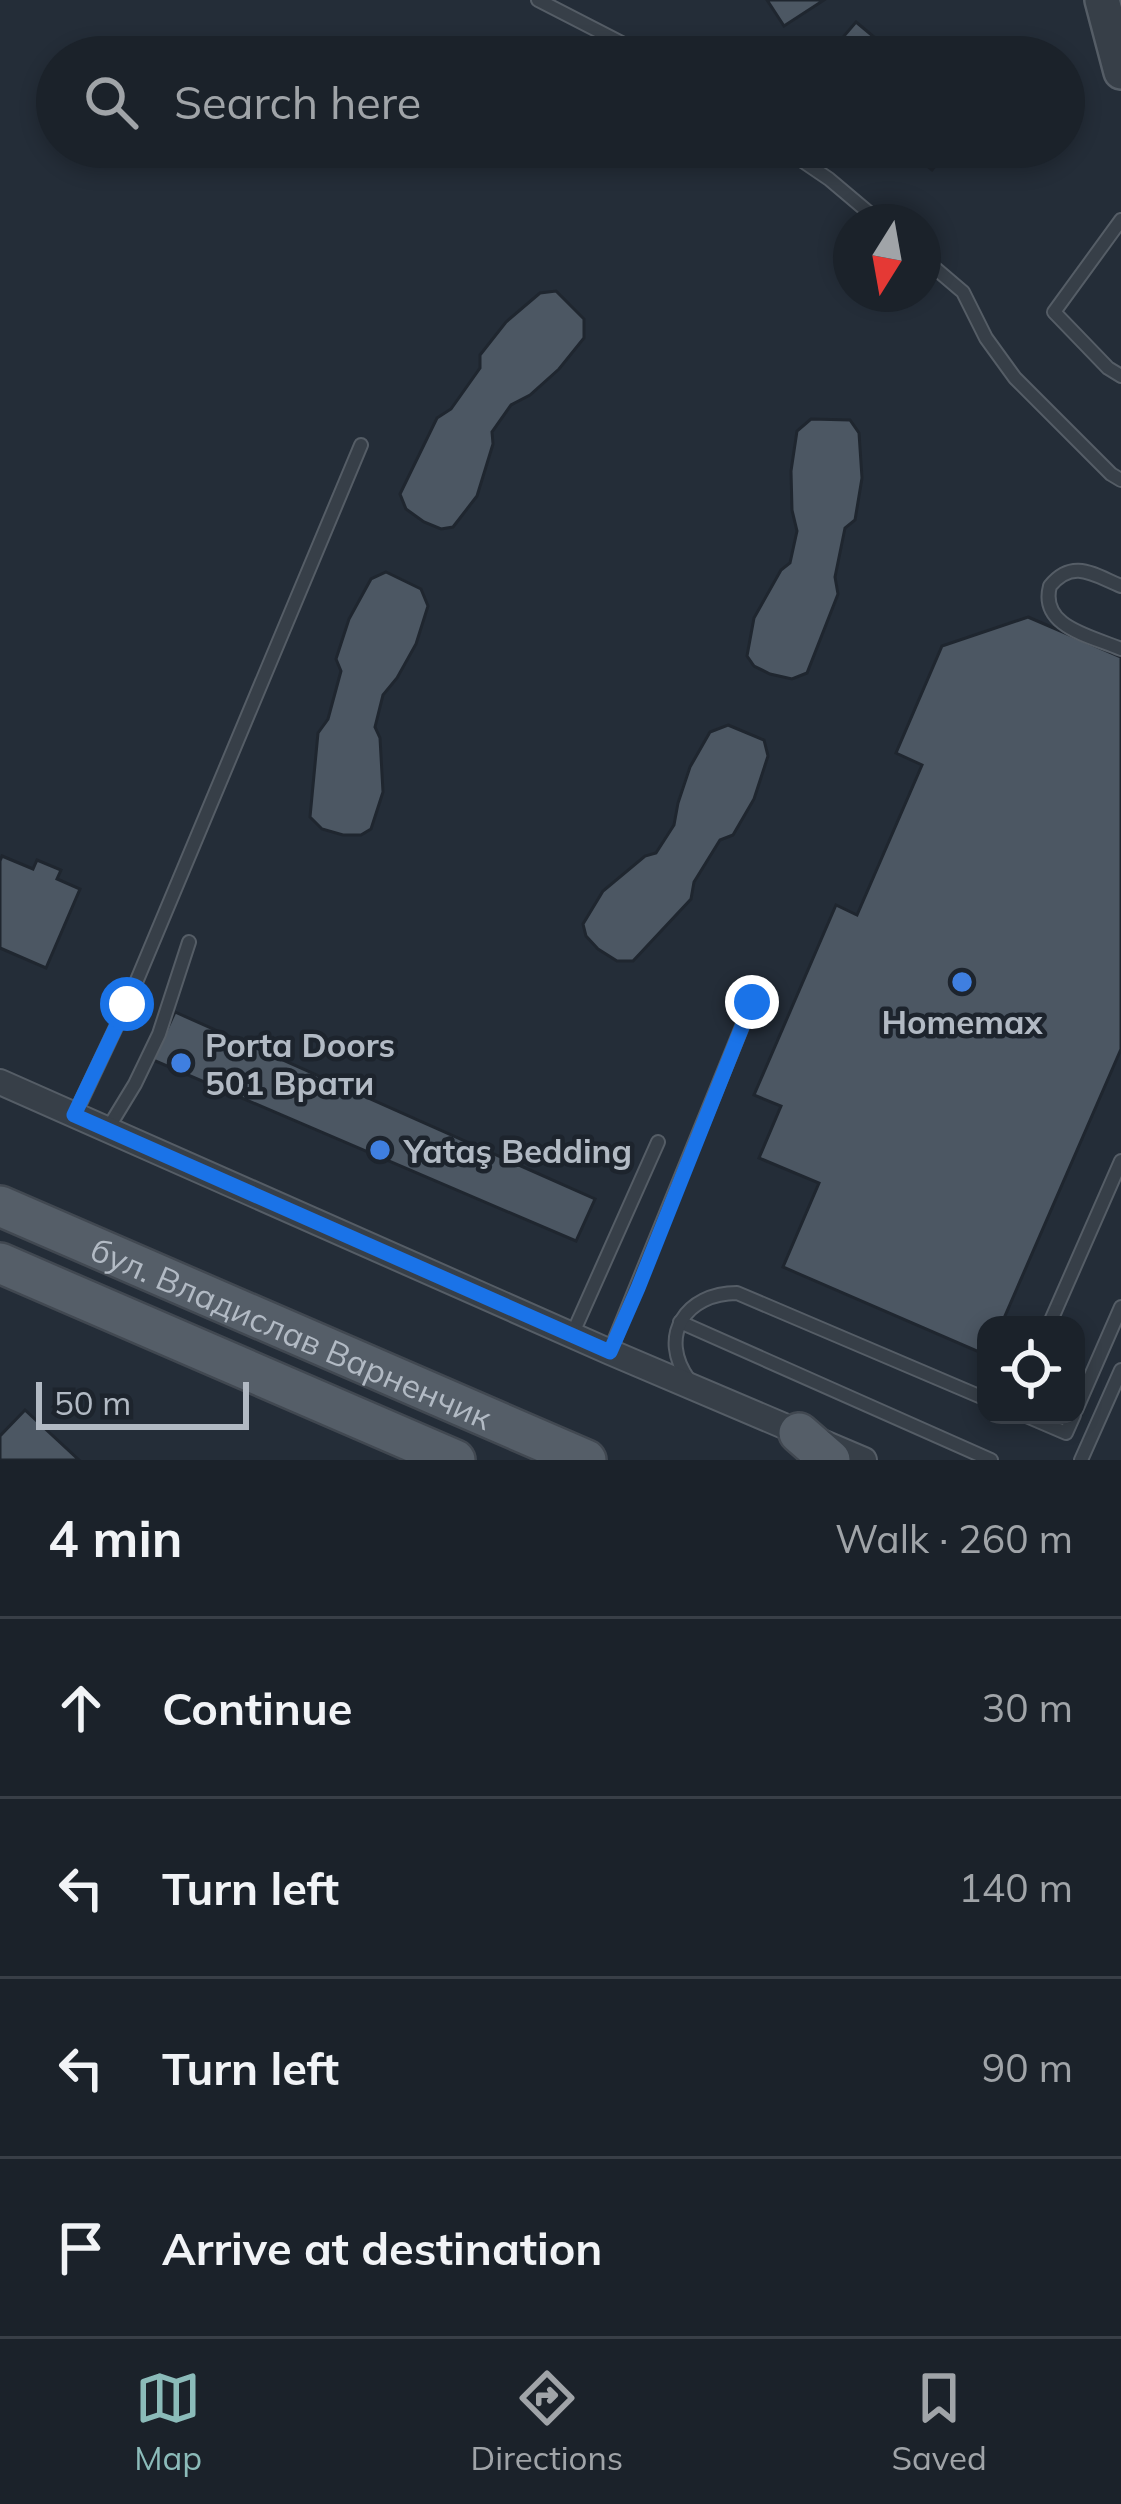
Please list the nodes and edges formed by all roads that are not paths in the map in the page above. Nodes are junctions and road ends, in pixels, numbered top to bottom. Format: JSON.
{"nodes":[{"id":1,"x":538,"y":0,"type":"edge"},
{"id":2,"x":1102,"y":0,"type":"edge"},
{"id":3,"x":608,"y":36,"type":"edge"},
{"id":4,"x":1121,"y":73,"type":"edge"},
{"id":5,"x":814,"y":168,"type":"edge"},
{"id":6,"x":859,"y":204,"type":"edge"},
{"id":7,"x":1121,"y":220,"type":"edge"},
{"id":8,"x":941,"y":273,"type":"edge"},
{"id":9,"x":1121,"y":376,"type":"edge"},
{"id":10,"x":361,"y":445,"type":"dead end"},
{"id":11,"x":1121,"y":481,"type":"edge"},
{"id":12,"x":1121,"y":586,"type":"edge"},
{"id":13,"x":1121,"y":649,"type":"edge"},
{"id":14,"x":189,"y":942,"type":"dead end"},
{"id":15,"x":752,"y":1002,"type":"dead end"},
{"id":16,"x":0,"y":1082,"type":"edge"},
{"id":17,"x":74,"y":1115,"type":"junction"},
{"id":18,"x":107,"y":1130,"type":"junction"},
{"id":19,"x":658,"y":1142,"type":"dead end"},
{"id":20,"x":1121,"y":1161,"type":"edge"},
{"id":21,"x":0,"y":1207,"type":"edge"},
{"id":22,"x":4,"y":1272,"type":"edge"},
{"id":23,"x":1121,"y":1307,"type":"edge"},
{"id":24,"x":1053,"y":1316,"type":"edge"},
{"id":25,"x":680,"y":1322,"type":"junction"},
{"id":26,"x":572,"y":1335,"type":"junction"},
{"id":27,"x":610,"y":1352,"type":"junction"},
{"id":28,"x":1121,"y":1370,"type":"edge"},
{"id":29,"x":698,"y":1389,"type":"junction"},
{"id":30,"x":1085,"y":1390,"type":"edge"},
{"id":31,"x":977,"y":1395,"type":"edge"},
{"id":32,"x":1045,"y":1424,"type":"edge"},
{"id":33,"x":1070,"y":1424,"type":"edge"},
{"id":34,"x":800,"y":1433,"type":"junction"},
{"id":35,"x":455,"y":1460,"type":"edge"},
{"id":36,"x":586,"y":1460,"type":"edge"},
{"id":37,"x":830,"y":1460,"type":"edge"},
{"id":38,"x":864,"y":1460,"type":"edge"},
{"id":39,"x":991,"y":1460,"type":"edge"},
{"id":40,"x":1081,"y":1460,"type":"edge"}],
"edges":[{"from":1,"to":3,"type":"lane"},
{"from":2,"to":4,"type":"street"},
{"from":5,"to":6,"type":"lane"},
{"from":7,"to":9,"type":"lane"},
{"from":8,"to":11,"type":"lane"},
{"from":10,"to":17,"type":"lane"},
{"from":12,"to":13,"type":"lane"},
{"from":14,"to":18,"type":"lane"},
{"from":15,"to":27,"type":"lane"},
{"from":16,"to":17,"type":"street"},
{"from":17,"to":18,"type":"street"},
{"from":18,"to":26,"type":"street"},
{"from":19,"to":26,"type":"lane"},
{"from":20,"to":24,"type":"lane"},
{"from":21,"to":36,"type":"main road","name":"бул. Владислав Варненчик"},
{"from":22,"to":35,"type":"main road","name":"бул. Владислав Варненчик"},
{"from":23,"to":30,"type":"lane"},
{"from":25,"to":29,"type":"lane"},
{"from":25,"to":31,"type":"lane"},
{"from":25,"to":39,"type":"lane"},
{"from":26,"to":27,"type":"street"},
{"from":27,"to":29,"type":"street"},
{"from":28,"to":40,"type":"lane"},
{"from":29,"to":34,"type":"street"},
{"from":32,"to":33,"type":"lane"},
{"from":34,"to":37,"type":"main road"},
{"from":34,"to":38,"type":"street"}]}
